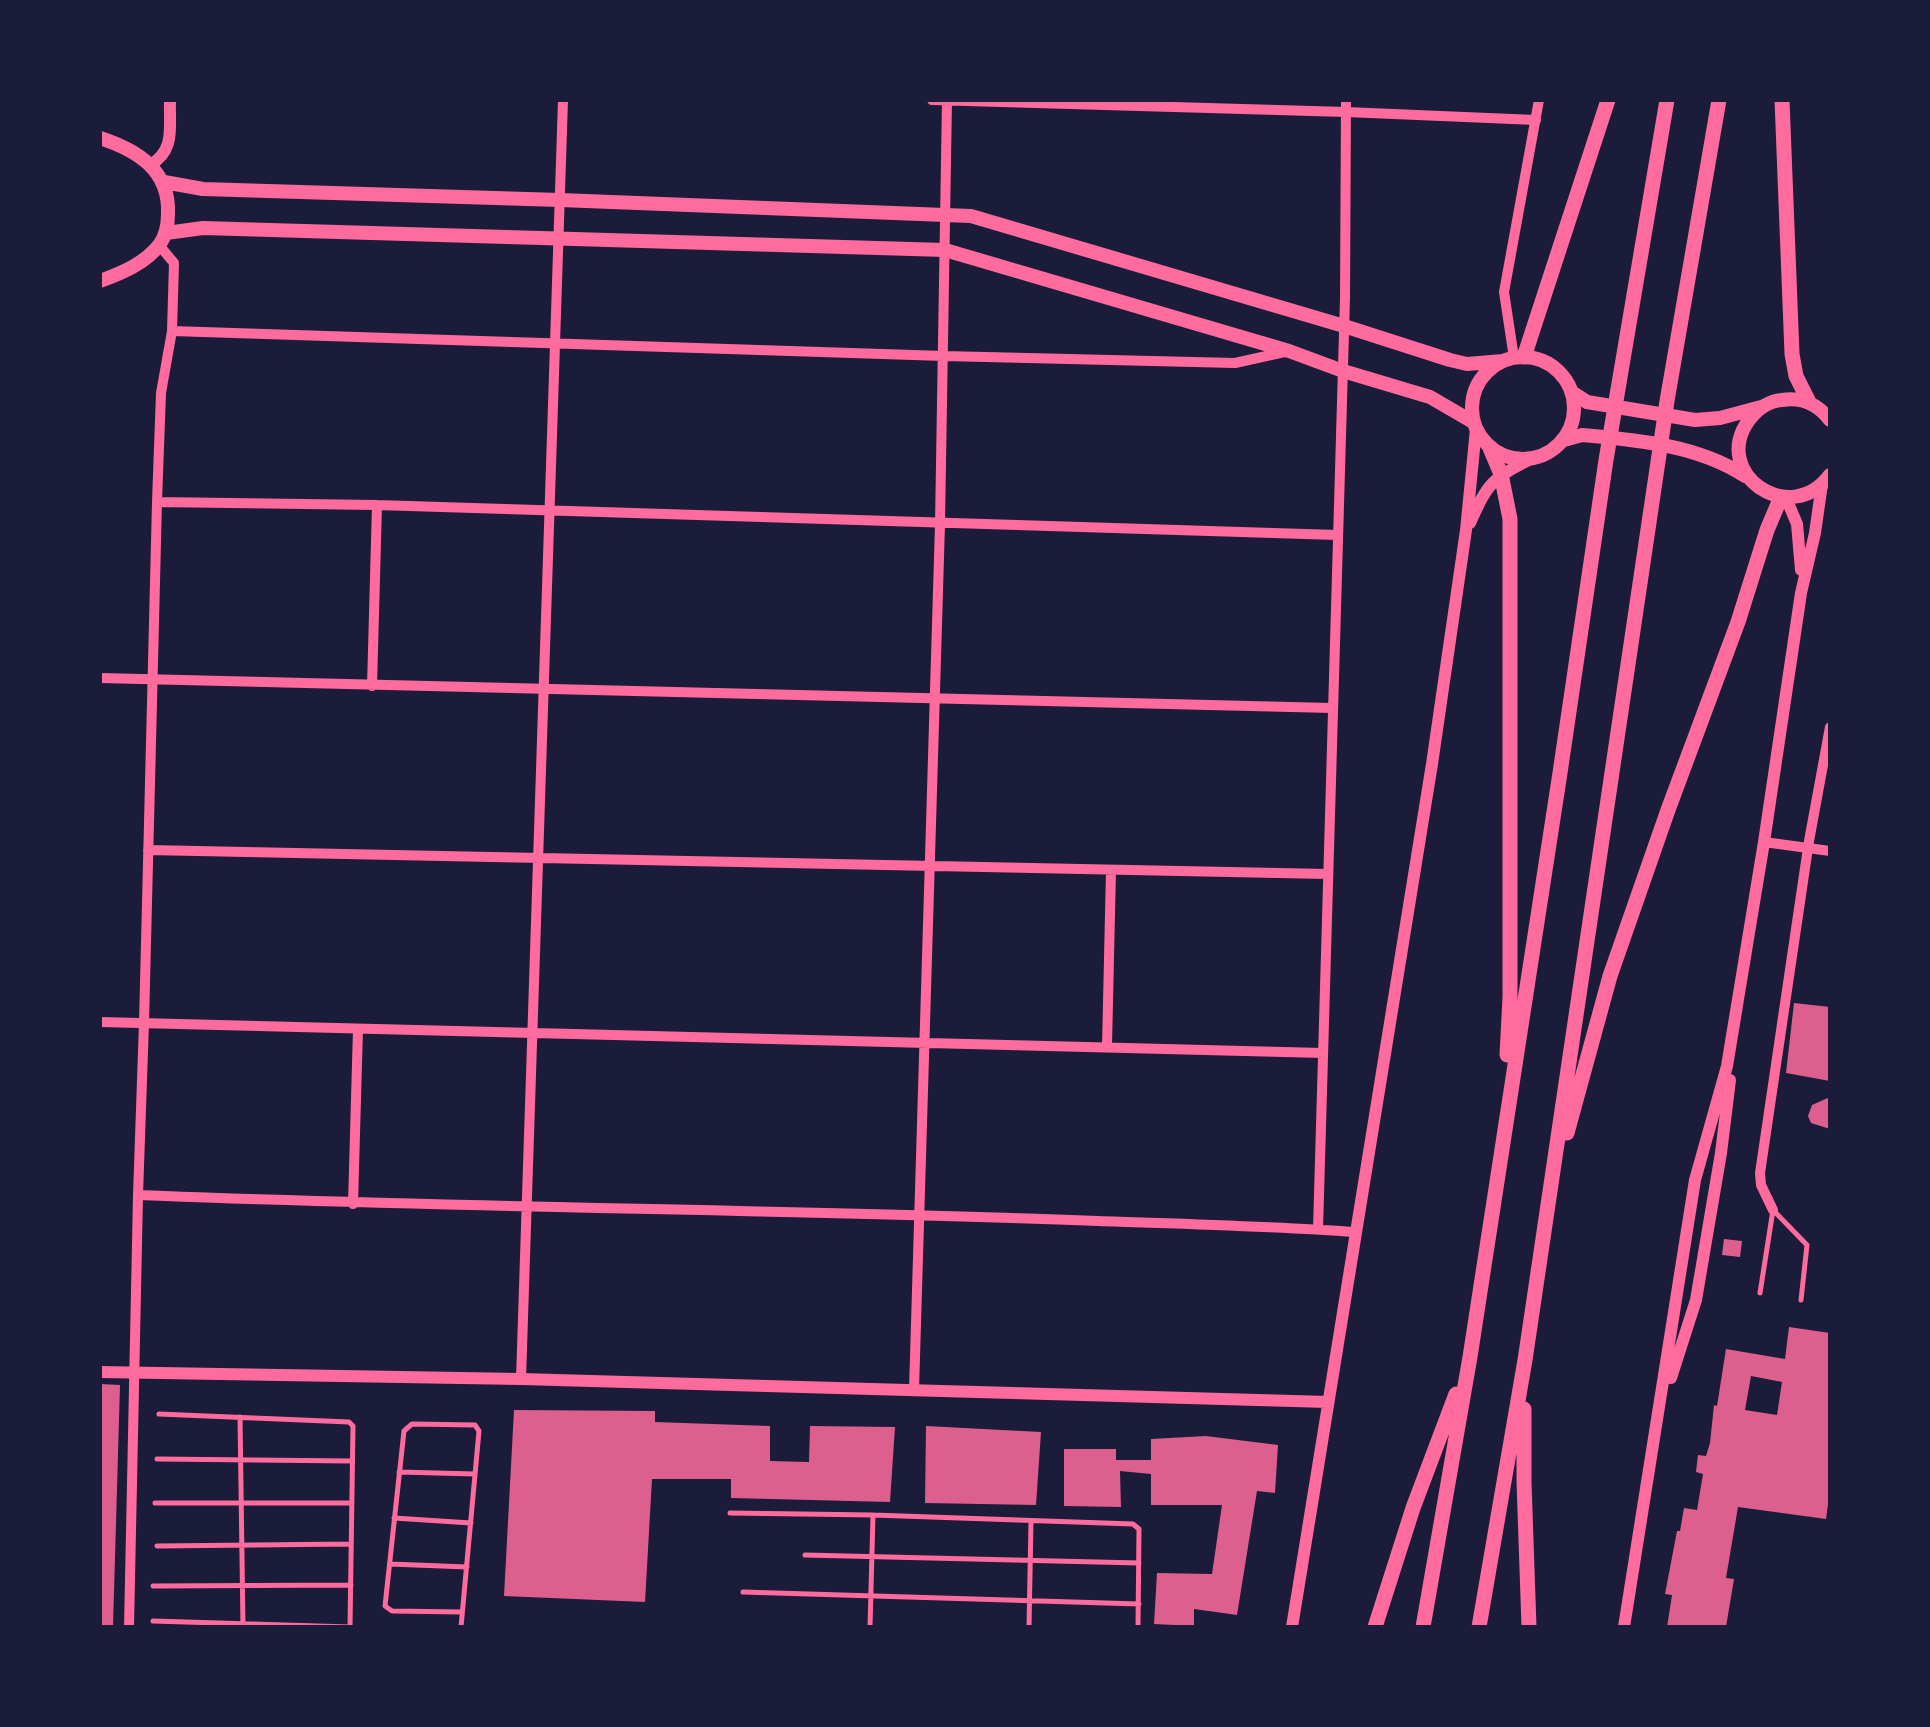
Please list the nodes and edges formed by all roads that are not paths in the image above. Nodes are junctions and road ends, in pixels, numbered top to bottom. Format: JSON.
{"nodes":[{"id":1,"x":170,"y":100,"type":"edge"},
{"id":2,"x":563,"y":100,"type":"edge"},
{"id":3,"x":932,"y":100,"type":"edge"},
{"id":4,"x":947,"y":100,"type":"edge"},
{"id":5,"x":1539,"y":100,"type":"edge"},
{"id":6,"x":1608,"y":100,"type":"edge"},
{"id":7,"x":1667,"y":100,"type":"edge"},
{"id":8,"x":1719,"y":100,"type":"edge"},
{"id":9,"x":1782,"y":100,"type":"edge"},
{"id":10,"x":1346,"y":106,"type":"edge"},
{"id":11,"x":1536,"y":120,"type":"junction"},
{"id":12,"x":100,"y":138,"type":"edge"},
{"id":13,"x":150,"y":165,"type":"junction"},
{"id":14,"x":164,"y":182,"type":"junction"},
{"id":15,"x":560,"y":200,"type":"junction"},
{"id":16,"x":946,"y":214,"type":"junction"},
{"id":17,"x":559,"y":238,"type":"junction"},
{"id":18,"x":163,"y":239,"type":"junction"},
{"id":19,"x":946,"y":250,"type":"junction"},
{"id":20,"x":100,"y":282,"type":"edge"},
{"id":21,"x":1344,"y":326,"type":"junction"},
{"id":22,"x":172,"y":331,"type":"junction"},
{"id":23,"x":555,"y":344,"type":"junction"},
{"id":24,"x":1289,"y":352,"type":"junction"},
{"id":25,"x":944,"y":356,"type":"junction"},
{"id":26,"x":1514,"y":359,"type":"junction"},
{"id":27,"x":1343,"y":371,"type":"junction"},
{"id":28,"x":1573,"y":393,"type":"junction"},
{"id":29,"x":1763,"y":406,"type":"junction"},
{"id":30,"x":1823,"y":410,"type":"edge"},
{"id":31,"x":1475,"y":425,"type":"junction"},
{"id":32,"x":1564,"y":440,"type":"junction"},
{"id":33,"x":1490,"y":448,"type":"junction"},
{"id":34,"x":1531,"y":459,"type":"junction"},
{"id":35,"x":1502,"y":474,"type":"junction"},
{"id":36,"x":1749,"y":479,"type":"junction"},
{"id":37,"x":1827,"y":479,"type":"edge"},
{"id":38,"x":1784,"y":497,"type":"junction"},
{"id":39,"x":157,"y":502,"type":"junction"},
{"id":40,"x":376,"y":505,"type":"junction"},
{"id":41,"x":550,"y":511,"type":"junction"},
{"id":42,"x":940,"y":524,"type":"junction"},
{"id":43,"x":1466,"y":530,"type":"junction"},
{"id":44,"x":1337,"y":535,"type":"junction"},
{"id":45,"x":1801,"y":592,"type":"junction"},
{"id":46,"x":100,"y":678,"type":"edge"},
{"id":47,"x":152,"y":680,"type":"junction"},
{"id":48,"x":372,"y":686,"type":"junction"},
{"id":49,"x":544,"y":690,"type":"junction"},
{"id":50,"x":935,"y":700,"type":"junction"},
{"id":51,"x":1332,"y":708,"type":"junction"},
{"id":52,"x":1830,"y":727,"type":"edge"},
{"id":53,"x":1825,"y":778,"type":"edge"},
{"id":54,"x":1764,"y":842,"type":"junction"},
{"id":55,"x":1808,"y":848,"type":"junction"},
{"id":56,"x":148,"y":850,"type":"junction"},
{"id":57,"x":1830,"y":851,"type":"edge"},
{"id":58,"x":538,"y":858,"type":"junction"},
{"id":59,"x":931,"y":866,"type":"junction"},
{"id":60,"x":1112,"y":870,"type":"junction"},
{"id":61,"x":1328,"y":874,"type":"junction"},
{"id":62,"x":100,"y":1022,"type":"edge"},
{"id":63,"x":144,"y":1022,"type":"junction"},
{"id":64,"x":1734,"y":1028,"type":"junction"},
{"id":65,"x":358,"y":1029,"type":"junction"},
{"id":66,"x":532,"y":1032,"type":"junction"},
{"id":67,"x":924,"y":1042,"type":"junction"},
{"id":68,"x":1107,"y":1046,"type":"junction"},
{"id":69,"x":1323,"y":1052,"type":"junction"},
{"id":70,"x":1504,"y":1131,"type":"junction"},
{"id":71,"x":138,"y":1195,"type":"junction"},
{"id":72,"x":353,"y":1204,"type":"junction"},
{"id":73,"x":1548,"y":1204,"type":"junction"},
{"id":74,"x":527,"y":1205,"type":"junction"},
{"id":75,"x":1773,"y":1210,"type":"junction"},
{"id":76,"x":919,"y":1214,"type":"junction"},
{"id":77,"x":1318,"y":1229,"type":"junction"},
{"id":78,"x":1354,"y":1232,"type":"junction"},
{"id":79,"x":1760,"y":1293,"type":"dead end"},
{"id":80,"x":1801,"y":1300,"type":"dead end"},
{"id":81,"x":1470,"y":1357,"type":"junction"},
{"id":82,"x":1524,"y":1360,"type":"junction"},
{"id":83,"x":100,"y":1372,"type":"edge"},
{"id":84,"x":134,"y":1372,"type":"junction"},
{"id":85,"x":521,"y":1379,"type":"junction"},
{"id":86,"x":914,"y":1390,"type":"junction"},
{"id":87,"x":1328,"y":1402,"type":"junction"},
{"id":88,"x":159,"y":1414,"type":"dead end"},
{"id":89,"x":240,"y":1417,"type":"junction"},
{"id":90,"x":1653,"y":1443,"type":"junction"},
{"id":91,"x":157,"y":1459,"type":"dead end"},
{"id":92,"x":240,"y":1460,"type":"junction"},
{"id":93,"x":352,"y":1461,"type":"junction"},
{"id":94,"x":400,"y":1472,"type":"junction"},
{"id":95,"x":476,"y":1474,"type":"junction"},
{"id":96,"x":156,"y":1502,"type":"dead end"},
{"id":97,"x":241,"y":1503,"type":"junction"},
{"id":98,"x":352,"y":1503,"type":"junction"},
{"id":99,"x":730,"y":1513,"type":"dead end"},
{"id":100,"x":873,"y":1515,"type":"junction"},
{"id":101,"x":394,"y":1518,"type":"junction"},
{"id":102,"x":1031,"y":1521,"type":"junction"},
{"id":103,"x":471,"y":1523,"type":"junction"},
{"id":104,"x":351,"y":1544,"type":"junction"},
{"id":105,"x":242,"y":1545,"type":"junction"},
{"id":106,"x":157,"y":1546,"type":"dead end"},
{"id":107,"x":804,"y":1556,"type":"dead end"},
{"id":108,"x":872,"y":1557,"type":"junction"},
{"id":109,"x":1030,"y":1561,"type":"junction"},
{"id":110,"x":1139,"y":1563,"type":"junction"},
{"id":111,"x":390,"y":1564,"type":"junction"},
{"id":112,"x":467,"y":1566,"type":"junction"},
{"id":113,"x":350,"y":1584,"type":"junction"},
{"id":114,"x":153,"y":1586,"type":"dead end"},
{"id":115,"x":242,"y":1586,"type":"junction"},
{"id":116,"x":743,"y":1592,"type":"dead end"},
{"id":117,"x":870,"y":1596,"type":"junction"},
{"id":118,"x":1030,"y":1601,"type":"junction"},
{"id":119,"x":1138,"y":1604,"type":"junction"},
{"id":120,"x":462,"y":1612,"type":"junction"},
{"id":121,"x":153,"y":1621,"type":"dead end"},
{"id":122,"x":243,"y":1625,"type":"edge"},
{"id":123,"x":129,"y":1627,"type":"edge"},
{"id":124,"x":350,"y":1627,"type":"edge"},
{"id":125,"x":461,"y":1627,"type":"edge"},
{"id":126,"x":870,"y":1627,"type":"edge"},
{"id":127,"x":1029,"y":1627,"type":"edge"},
{"id":128,"x":1138,"y":1627,"type":"edge"},
{"id":129,"x":1292,"y":1627,"type":"edge"},
{"id":130,"x":1375,"y":1627,"type":"edge"},
{"id":131,"x":1424,"y":1627,"type":"edge"},
{"id":132,"x":1479,"y":1627,"type":"edge"},
{"id":133,"x":1528,"y":1627,"type":"edge"},
{"id":134,"x":1624,"y":1627,"type":"edge"}],
"edges":[{"from":1,"to":13,"type":"street"},
{"from":2,"to":15,"type":"street"},
{"from":3,"to":4,"type":"street"},
{"from":4,"to":10,"type":"street"},
{"from":4,"to":16,"type":"street"},
{"from":5,"to":11,"type":"street"},
{"from":6,"to":26,"type":"main road"},
{"from":7,"to":70,"type":"main road"},
{"from":8,"to":73,"type":"main road"},
{"from":9,"to":30,"type":"main road"},
{"from":10,"to":11,"type":"street"},
{"from":10,"to":21,"type":"street"},
{"from":11,"to":26,"type":"street"},
{"from":12,"to":13,"type":"main road"},
{"from":13,"to":14,"type":"main road"},
{"from":14,"to":15,"type":"main road"},
{"from":14,"to":18,"type":"main road"},
{"from":15,"to":16,"type":"main road"},
{"from":15,"to":17,"type":"street"},
{"from":16,"to":19,"type":"street"},
{"from":16,"to":21,"type":"main road"},
{"from":17,"to":18,"type":"main road"},
{"from":17,"to":19,"type":"main road"},
{"from":17,"to":23,"type":"street"},
{"from":18,"to":20,"type":"main road"},
{"from":18,"to":22,"type":"street"},
{"from":19,"to":24,"type":"main road"},
{"from":19,"to":25,"type":"street"},
{"from":21,"to":26,"type":"main road"},
{"from":21,"to":27,"type":"street"},
{"from":22,"to":23,"type":"street"},
{"from":22,"to":39,"type":"street"},
{"from":23,"to":25,"type":"street"},
{"from":23,"to":41,"type":"street"},
{"from":24,"to":25,"type":"street"},
{"from":24,"to":27,"type":"main road"},
{"from":25,"to":42,"type":"street"},
{"from":26,"to":28,"type":"main road"},
{"from":26,"to":31,"type":"main road"},
{"from":27,"to":31,"type":"main road"},
{"from":27,"to":44,"type":"street"},
{"from":28,"to":29,"type":"main road"},
{"from":28,"to":32,"type":"main road"},
{"from":29,"to":30,"type":"main road"},
{"from":29,"to":36,"type":"main road"},
{"from":31,"to":33,"type":"main road"},
{"from":31,"to":43,"type":"street"},
{"from":32,"to":34,"type":"main road"},
{"from":32,"to":36,"type":"main road"},
{"from":33,"to":34,"type":"main road"},
{"from":33,"to":35,"type":"main road"},
{"from":34,"to":35,"type":"street"},
{"from":35,"to":43,"type":"street"},
{"from":35,"to":70,"type":"main road"},
{"from":36,"to":38,"type":"main road"},
{"from":37,"to":38,"type":"main road"},
{"from":37,"to":45,"type":"street"},
{"from":38,"to":45,"type":"street"},
{"from":38,"to":73,"type":"main road"},
{"from":39,"to":40,"type":"street"},
{"from":39,"to":47,"type":"street"},
{"from":40,"to":41,"type":"street"},
{"from":40,"to":48,"type":"street"},
{"from":41,"to":42,"type":"street"},
{"from":41,"to":49,"type":"street"},
{"from":42,"to":44,"type":"street"},
{"from":42,"to":50,"type":"street"},
{"from":43,"to":78,"type":"street"},
{"from":44,"to":51,"type":"street"},
{"from":45,"to":54,"type":"street"},
{"from":46,"to":47,"type":"street"},
{"from":47,"to":48,"type":"street"},
{"from":47,"to":56,"type":"street"},
{"from":48,"to":49,"type":"street"},
{"from":49,"to":50,"type":"street"},
{"from":49,"to":58,"type":"street"},
{"from":50,"to":51,"type":"street"},
{"from":50,"to":59,"type":"street"},
{"from":51,"to":61,"type":"street"},
{"from":52,"to":53,"type":"street"},
{"from":53,"to":55,"type":"street"},
{"from":54,"to":55,"type":"street"},
{"from":54,"to":64,"type":"street"},
{"from":55,"to":57,"type":"street"},
{"from":55,"to":75,"type":"street"},
{"from":56,"to":58,"type":"street"},
{"from":56,"to":63,"type":"street"},
{"from":58,"to":59,"type":"street"},
{"from":58,"to":66,"type":"street"},
{"from":59,"to":60,"type":"street"},
{"from":59,"to":67,"type":"street"},
{"from":60,"to":61,"type":"street"},
{"from":60,"to":68,"type":"street"},
{"from":61,"to":69,"type":"street"},
{"from":62,"to":63,"type":"street"},
{"from":63,"to":65,"type":"street"},
{"from":63,"to":71,"type":"street"},
{"from":64,"to":90,"type":"street"},
{"from":64,"to":90,"type":"street"},
{"from":65,"to":66,"type":"street"},
{"from":65,"to":72,"type":"street"},
{"from":66,"to":67,"type":"street"},
{"from":66,"to":74,"type":"street"},
{"from":67,"to":68,"type":"street"},
{"from":67,"to":76,"type":"street"},
{"from":68,"to":69,"type":"street"},
{"from":69,"to":77,"type":"street"},
{"from":70,"to":81,"type":"main road"},
{"from":71,"to":72,"type":"street"},
{"from":71,"to":84,"type":"street"},
{"from":72,"to":74,"type":"street"},
{"from":73,"to":82,"type":"main road"},
{"from":74,"to":76,"type":"street"},
{"from":74,"to":85,"type":"street"},
{"from":75,"to":79,"type":"lane"},
{"from":75,"to":80,"type":"lane"},
{"from":76,"to":77,"type":"street"},
{"from":76,"to":86,"type":"street"},
{"from":77,"to":78,"type":"street"},
{"from":78,"to":87,"type":"street"},
{"from":81,"to":130,"type":"main road"},
{"from":81,"to":131,"type":"main road"},
{"from":82,"to":132,"type":"main road"},
{"from":82,"to":133,"type":"main road"},
{"from":83,"to":84,"type":"street"},
{"from":84,"to":85,"type":"street"},
{"from":84,"to":123,"type":"street"},
{"from":85,"to":86,"type":"street"},
{"from":86,"to":87,"type":"street"},
{"from":87,"to":129,"type":"street"},
{"from":88,"to":89,"type":"lane"},
{"from":89,"to":92,"type":"lane"},
{"from":89,"to":93,"type":"lane"},
{"from":90,"to":134,"type":"street"},
{"from":91,"to":92,"type":"lane"},
{"from":92,"to":93,"type":"lane"},
{"from":92,"to":97,"type":"lane"},
{"from":93,"to":98,"type":"lane"},
{"from":94,"to":95,"type":"lane"},
{"from":94,"to":95,"type":"lane"},
{"from":94,"to":101,"type":"lane"},
{"from":95,"to":103,"type":"lane"},
{"from":96,"to":97,"type":"lane"},
{"from":97,"to":98,"type":"lane"},
{"from":97,"to":105,"type":"lane"},
{"from":98,"to":104,"type":"lane"},
{"from":99,"to":100,"type":"lane"},
{"from":100,"to":102,"type":"lane"},
{"from":100,"to":108,"type":"lane"},
{"from":101,"to":103,"type":"lane"},
{"from":101,"to":111,"type":"lane"},
{"from":102,"to":109,"type":"lane"},
{"from":102,"to":110,"type":"lane"},
{"from":103,"to":112,"type":"lane"},
{"from":104,"to":105,"type":"lane"},
{"from":104,"to":113,"type":"lane"},
{"from":105,"to":106,"type":"lane"},
{"from":105,"to":115,"type":"lane"},
{"from":107,"to":108,"type":"lane"},
{"from":108,"to":109,"type":"lane"},
{"from":108,"to":117,"type":"lane"},
{"from":109,"to":110,"type":"lane"},
{"from":109,"to":118,"type":"lane"},
{"from":110,"to":119,"type":"lane"},
{"from":111,"to":112,"type":"lane"},
{"from":111,"to":120,"type":"lane"},
{"from":112,"to":120,"type":"lane"},
{"from":113,"to":115,"type":"lane"},
{"from":113,"to":124,"type":"lane"},
{"from":114,"to":115,"type":"lane"},
{"from":115,"to":122,"type":"lane"},
{"from":116,"to":117,"type":"lane"},
{"from":117,"to":118,"type":"lane"},
{"from":117,"to":126,"type":"lane"},
{"from":118,"to":119,"type":"lane"},
{"from":118,"to":127,"type":"lane"},
{"from":119,"to":128,"type":"lane"},
{"from":120,"to":125,"type":"lane"},
{"from":121,"to":122,"type":"lane"},
{"from":122,"to":124,"type":"lane"}]}
